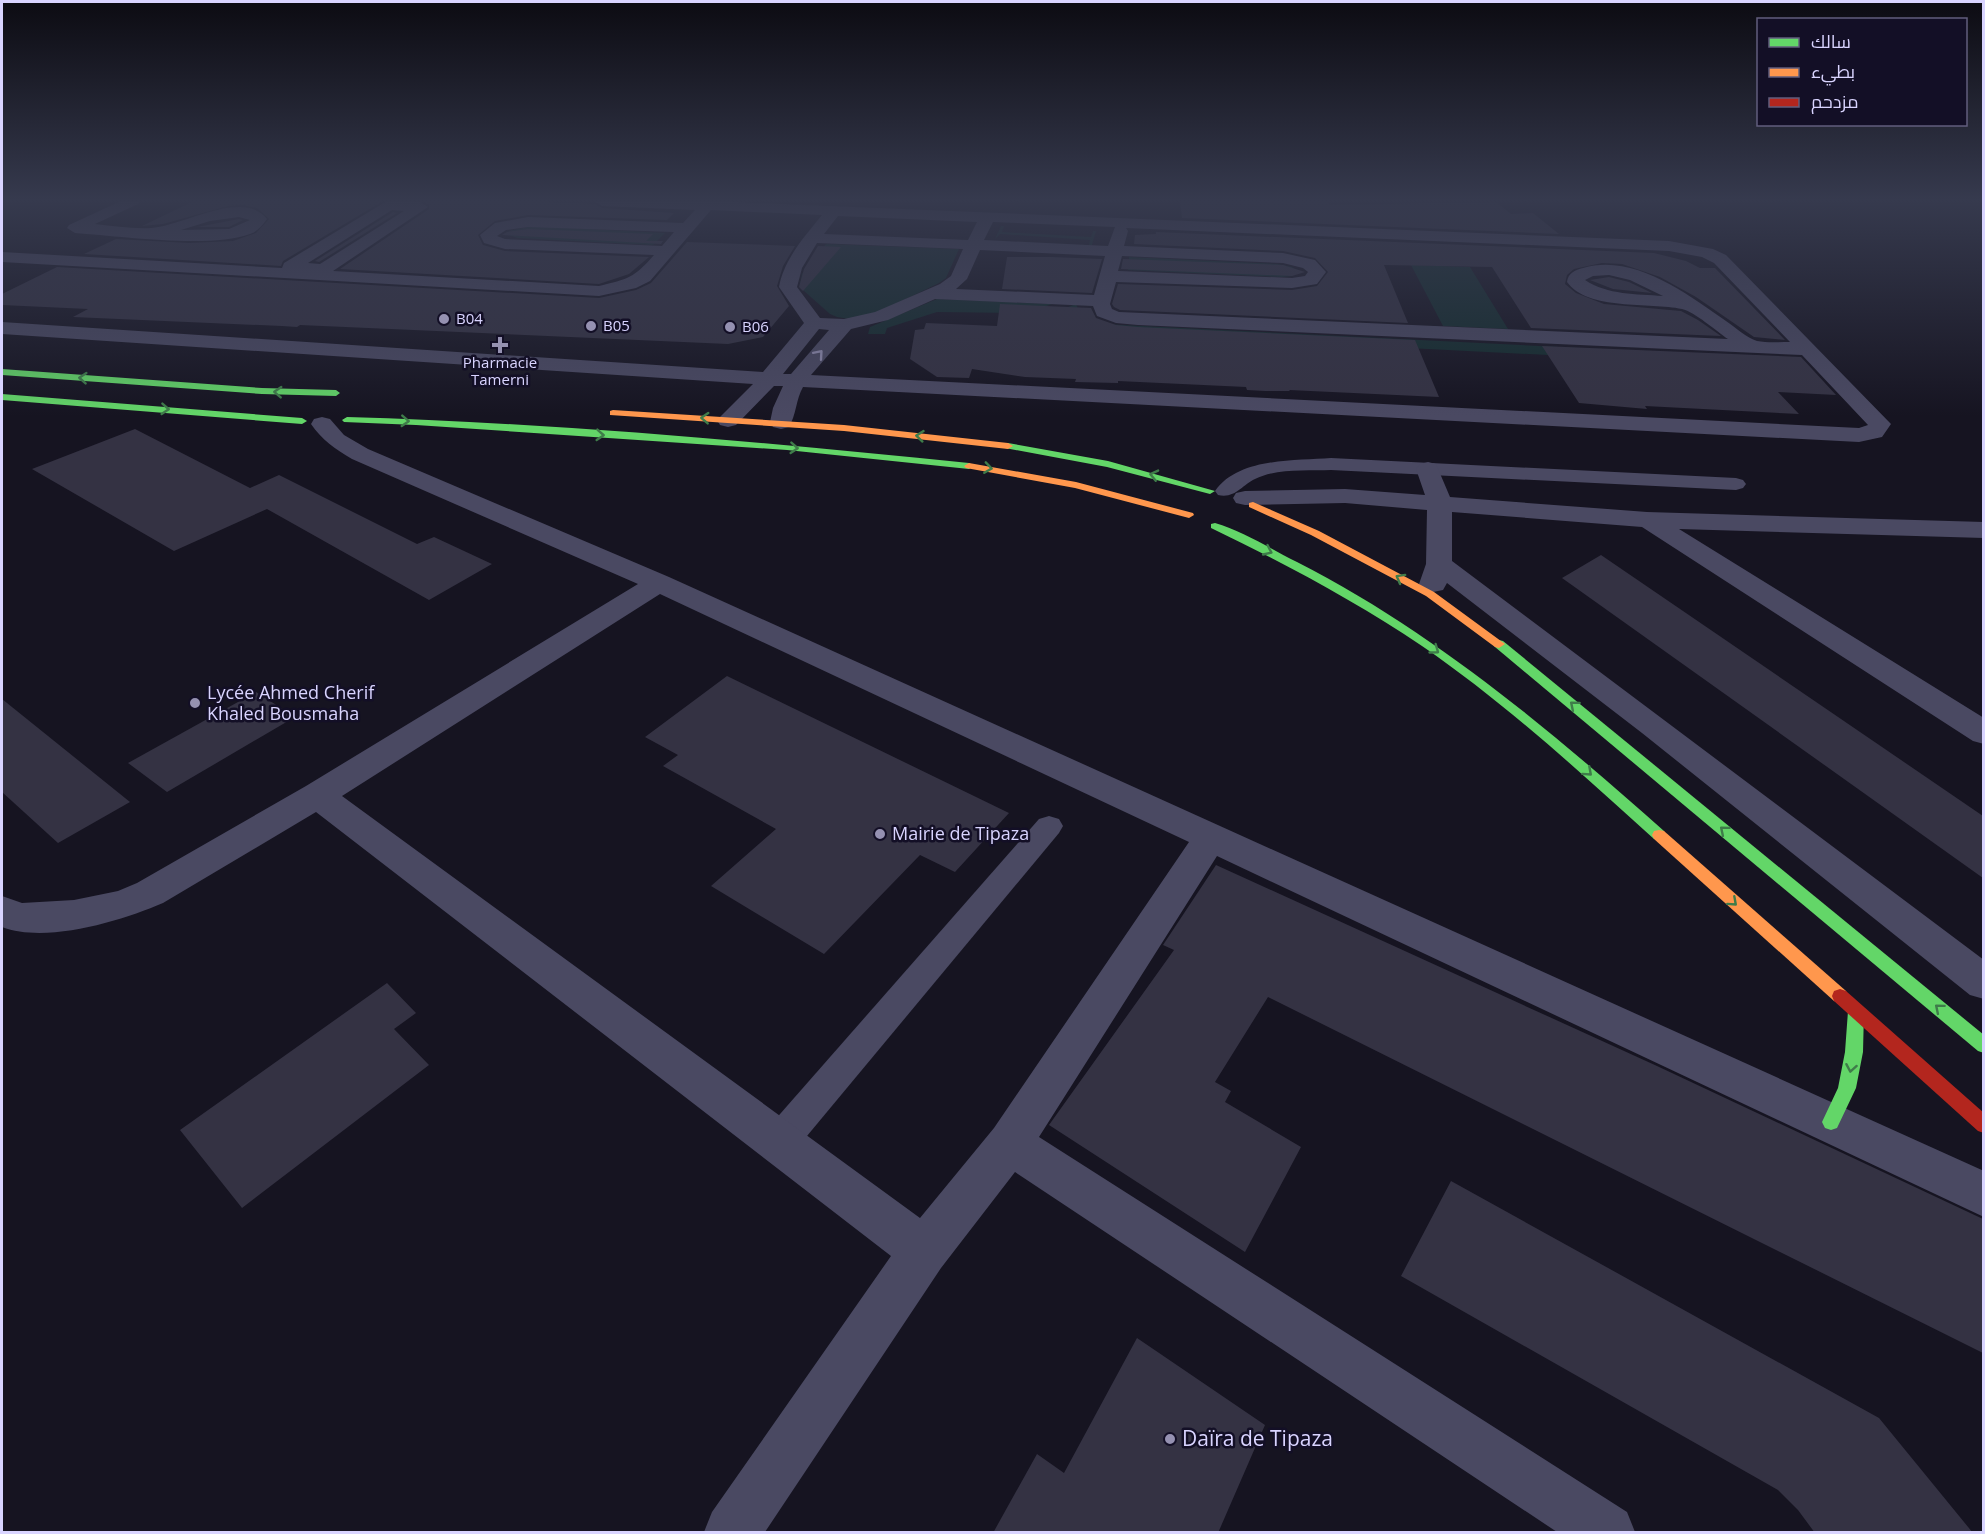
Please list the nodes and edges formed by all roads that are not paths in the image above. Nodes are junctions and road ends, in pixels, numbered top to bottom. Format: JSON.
{"nodes":[{"id":1,"x":326,"y":273,"type":"edge"},
{"id":2,"x":648,"y":273,"type":"edge"},
{"id":3,"x":663,"y":273,"type":"edge"},
{"id":4,"x":791,"y":273,"type":"edge"},
{"id":5,"x":961,"y":273,"type":"edge"},
{"id":6,"x":1109,"y":273,"type":"edge"},
{"id":7,"x":1316,"y":273,"type":"edge"},
{"id":8,"x":1589,"y":273,"type":"edge"},
{"id":9,"x":1601,"y":273,"type":"edge"},
{"id":10,"x":1733,"y":273,"type":"edge"},
{"id":11,"x":646,"y":275,"type":"junction"},
{"id":12,"x":1108,"y":276,"type":"junction"},
{"id":13,"x":935,"y":294,"type":"junction"},
{"id":14,"x":1101,"y":301,"type":"junction"},
{"id":15,"x":1685,"y":304,"type":"junction"},
{"id":16,"x":814,"y":323,"type":"junction"},
{"id":17,"x":844,"y":325,"type":"junction"},
{"id":18,"x":2,"y":328,"type":"edge"},
{"id":19,"x":1753,"y":346,"type":"junction"},
{"id":20,"x":1808,"y":349,"type":"junction"},
{"id":21,"x":2,"y":372,"type":"edge"},
{"id":22,"x":767,"y":379,"type":"junction"},
{"id":23,"x":796,"y":381,"type":"junction"},
{"id":24,"x":352,"y":392,"type":"dead end"},
{"id":25,"x":336,"y":393,"type":"junction"},
{"id":26,"x":2,"y":397,"type":"edge"},
{"id":27,"x":371,"y":408,"type":"dead end"},
{"id":28,"x":596,"y":412,"type":"dead end"},
{"id":29,"x":728,"y":420,"type":"junction"},
{"id":30,"x":324,"y":422,"type":"junction"},
{"id":31,"x":781,"y":422,"type":"junction"},
{"id":32,"x":1428,"y":469,"type":"junction"},
{"id":33,"x":1736,"y":484,"type":"dead end"},
{"id":34,"x":1440,"y":503,"type":"junction"},
{"id":35,"x":1238,"y":505,"type":"junction"},
{"id":36,"x":1189,"y":515,"type":"junction"},
{"id":37,"x":1647,"y":520,"type":"junction"},
{"id":38,"x":1215,"y":526,"type":"junction"},
{"id":39,"x":1983,"y":530,"type":"edge"},
{"id":40,"x":1439,"y":564,"type":"junction"},
{"id":41,"x":659,"y":583,"type":"junction"},
{"id":42,"x":1430,"y":594,"type":"junction"},
{"id":43,"x":1983,"y":733,"type":"edge"},
{"id":44,"x":318,"y":795,"type":"junction"},
{"id":45,"x":1049,"y":826,"type":"dead end"},
{"id":46,"x":1211,"y":837,"type":"junction"},
{"id":47,"x":2,"y":911,"type":"edge"},
{"id":48,"x":1983,"y":983,"type":"edge"},
{"id":49,"x":1856,"y":1011,"type":"junction"},
{"id":50,"x":1983,"y":1046,"type":"edge"},
{"id":51,"x":1832,"y":1122,"type":"junction"},
{"id":52,"x":1983,"y":1125,"type":"edge"},
{"id":53,"x":779,"y":1142,"type":"junction"},
{"id":54,"x":1010,"y":1143,"type":"junction"},
{"id":55,"x":1983,"y":1195,"type":"edge"},
{"id":56,"x":924,"y":1251,"type":"junction"},
{"id":57,"x":732,"y":1533,"type":"edge"},
{"id":58,"x":1607,"y":1533,"type":"edge"}],
"edges":[{"from":1,"to":11,"type":"street"},
{"from":2,"to":11,"type":"street"},
{"from":3,"to":11,"type":"street"},
{"from":4,"to":16,"type":"street"},
{"from":5,"to":13,"type":"street"},
{"from":6,"to":12,"type":"street"},
{"from":7,"to":12,"type":"street"},
{"from":8,"to":15,"type":"street"},
{"from":9,"to":15,"type":"street"},
{"from":10,"to":20,"type":"street"},
{"from":12,"to":14,"type":"street"},
{"from":13,"to":14,"type":"street"},
{"from":13,"to":17,"type":"street"},
{"from":14,"to":19,"type":"street"},
{"from":15,"to":19,"type":"street"},
{"from":16,"to":17,"type":"street"},
{"from":16,"to":22,"type":"street"},
{"from":23,"to":17,"type":"street","one_way":true},
{"from":18,"to":22,"type":"street"},
{"from":19,"to":20,"type":"street"},
{"from":20,"to":23,"type":"street"},
{"from":25,"to":21,"type":"main road","one_way":true},
{"from":22,"to":23,"type":"street"},
{"from":22,"to":29,"type":"street"},
{"from":23,"to":31,"type":"street"},
{"from":24,"to":25,"type":"main road"},
{"from":25,"to":30,"type":"main road"},
{"from":26,"to":30,"type":"main road","one_way":true},
{"from":27,"to":30,"type":"main road"},
{"from":29,"to":28,"type":"main road","one_way":true},
{"from":29,"to":31,"type":"main road"},
{"from":30,"to":36,"type":"main road","one_way":true},
{"from":30,"to":41,"type":"street"},
{"from":35,"to":31,"type":"main road","one_way":true},
{"from":32,"to":33,"type":"lane"},
{"from":32,"to":34,"type":"street"},
{"from":32,"to":35,"type":"lane"},
{"from":34,"to":35,"type":"street"},
{"from":34,"to":37,"type":"street"},
{"from":34,"to":40,"type":"street"},
{"from":35,"to":36,"type":"main road"},
{"from":35,"to":38,"type":"main road"},
{"from":42,"to":35,"type":"main road","one_way":true},
{"from":36,"to":38,"type":"main road"},
{"from":37,"to":39,"type":"street"},
{"from":37,"to":43,"type":"street"},
{"from":38,"to":49,"type":"main road","one_way":true},
{"from":40,"to":42,"type":"street"},
{"from":40,"to":48,"type":"street"},
{"from":41,"to":44,"type":"street"},
{"from":41,"to":46,"type":"street"},
{"from":50,"to":42,"type":"main road","one_way":true},
{"from":44,"to":47,"type":"street"},
{"from":44,"to":53,"type":"street"},
{"from":45,"to":53,"type":"lane"},
{"from":46,"to":51,"type":"street"},
{"from":46,"to":54,"type":"street"},
{"from":49,"to":51,"type":"main road","one_way":true},
{"from":49,"to":52,"type":"main road"},
{"from":51,"to":55,"type":"street"},
{"from":53,"to":56,"type":"street"},
{"from":54,"to":56,"type":"street"},
{"from":54,"to":58,"type":"street"},
{"from":56,"to":57,"type":"street"}]}
